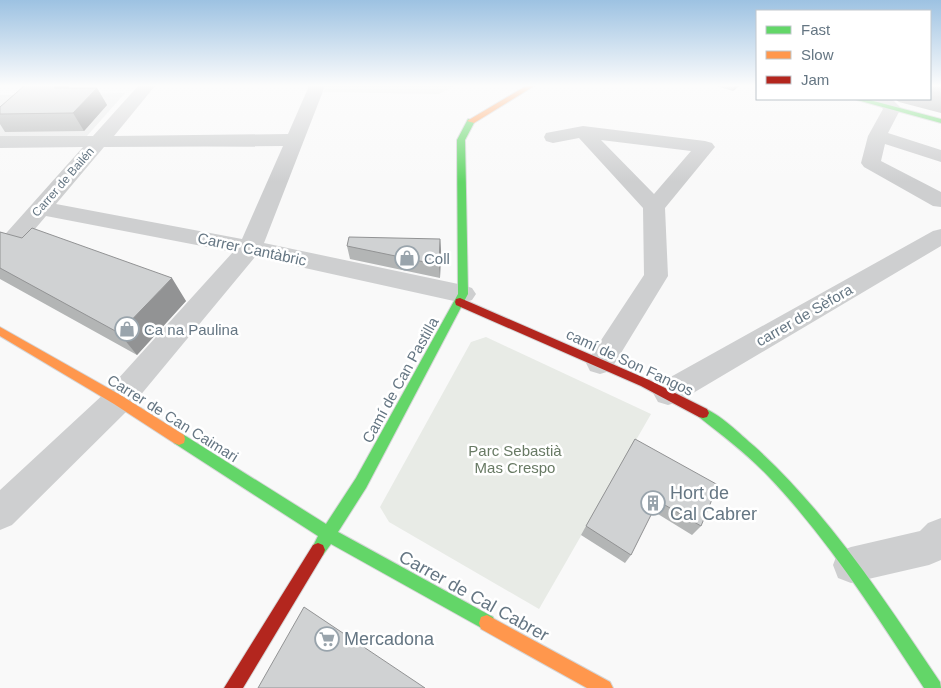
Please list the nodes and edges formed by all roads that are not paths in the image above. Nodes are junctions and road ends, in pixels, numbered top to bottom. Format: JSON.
{"nodes":[{"id":1,"x":118,"y":118,"type":"edge"},
{"id":2,"x":303,"y":118,"type":"edge"},
{"id":3,"x":475,"y":118,"type":"edge"},
{"id":4,"x":882,"y":118,"type":"edge"},
{"id":5,"x":583,"y":132,"type":"junction"},
{"id":6,"x":876,"y":136,"type":"junction"},
{"id":7,"x":553,"y":137,"type":"dead end"},
{"id":8,"x":294,"y":140,"type":"junction"},
{"id":9,"x":0,"y":142,"type":"edge"},
{"id":10,"x":98,"y":142,"type":"junction"},
{"id":11,"x":941,"y":156,"type":"edge"},
{"id":12,"x":941,"y":201,"type":"edge"},
{"id":13,"x":654,"y":207,"type":"junction"},
{"id":14,"x":41,"y":208,"type":"junction"},
{"id":15,"x":941,"y":236,"type":"edge"},
{"id":16,"x":250,"y":248,"type":"junction"},
{"id":17,"x":0,"y":255,"type":"edge"},
{"id":18,"x":462,"y":298,"type":"junction"},
{"id":19,"x":0,"y":331,"type":"edge"},
{"id":20,"x":600,"y":363,"type":"junction"},
{"id":21,"x":668,"y":393,"type":"junction"},
{"id":22,"x":118,"y":400,"type":"junction"},
{"id":23,"x":0,"y":513,"type":"edge"},
{"id":24,"x":328,"y":534,"type":"junction"},
{"id":25,"x":941,"y":536,"type":"edge"},
{"id":26,"x":851,"y":565,"type":"junction"},
{"id":27,"x":233,"y":688,"type":"edge"},
{"id":28,"x":604,"y":688,"type":"edge"},
{"id":29,"x":934,"y":688,"type":"edge"}],
"edges":[{"from":1,"to":10,"type":"street","name":"Carrer de Bailén"},
{"from":2,"to":8,"type":"street"},
{"from":3,"to":18,"type":"street","name":"Camí de Can Pastilla"},
{"from":4,"to":6,"type":"street"},
{"from":5,"to":7,"type":"street"},
{"from":5,"to":13,"type":"street"},
{"from":5,"to":13,"type":"street"},
{"from":6,"to":11,"type":"street"},
{"from":6,"to":12,"type":"street"},
{"from":8,"to":10,"type":"street"},
{"from":8,"to":16,"type":"street"},
{"from":9,"to":10,"type":"street"},
{"from":10,"to":14,"type":"street","name":"Carrer de Bailén"},
{"from":13,"to":20,"type":"street"},
{"from":14,"to":16,"type":"street","name":"Carrer Cantàbric"},
{"from":14,"to":17,"type":"street","name":"Carrer de Bailén"},
{"from":15,"to":21,"type":"street","name":"carrer de Sèfora"},
{"from":16,"to":18,"type":"street","name":"Carrer Cantàbric"},
{"from":16,"to":22,"type":"street"},
{"from":18,"to":20,"type":"street","name":"camí de Son Fangos"},
{"from":18,"to":24,"type":"street","name":"Camí de Can Pastilla"},
{"from":19,"to":22,"type":"street","name":"Carrer de Can Caimari"},
{"from":20,"to":21,"type":"street","name":"camí de Son Fangos"},
{"from":21,"to":26,"type":"street","name":"camí de Son Fangos"},
{"from":22,"to":23,"type":"street"},
{"from":22,"to":24,"type":"street","name":"Carrer de Can Caimari"},
{"from":24,"to":27,"type":"street","name":"Camí de Can Pastilla"},
{"from":24,"to":28,"type":"street","name":"Carrer de Cal Cabrer"},
{"from":25,"to":26,"type":"street"},
{"from":26,"to":29,"type":"street","name":"camí de Son Fangos"}]}
